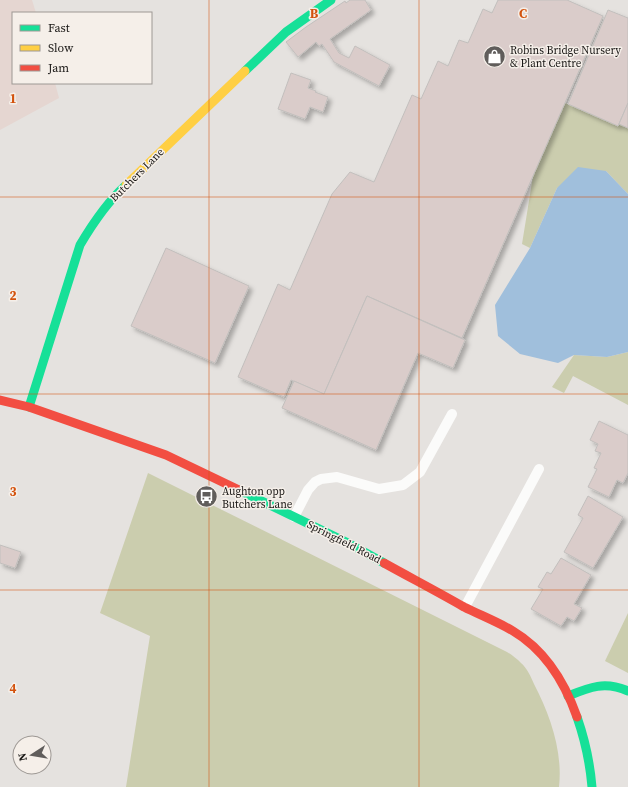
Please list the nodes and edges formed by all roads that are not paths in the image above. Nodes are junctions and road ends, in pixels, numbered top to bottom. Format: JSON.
{"nodes":[{"id":1,"x":331,"y":0,"type":"edge"},
{"id":2,"x":0,"y":400,"type":"edge"},
{"id":3,"x":29,"y":407,"type":"junction"},
{"id":4,"x":452,"y":414,"type":"dead end"},
{"id":5,"x":539,"y":469,"type":"dead end"},
{"id":6,"x":294,"y":517,"type":"junction"},
{"id":7,"x":465,"y":607,"type":"junction"},
{"id":8,"x":628,"y":691,"type":"edge"},
{"id":9,"x":568,"y":696,"type":"junction"},
{"id":10,"x":592,"y":787,"type":"edge"}],
"edges":[{"from":1,"to":3,"type":"street","name":"Butchers Lane"},
{"from":2,"to":3,"type":"street","name":"Springfield Road"},
{"from":3,"to":6,"type":"street","name":"Springfield Road"},
{"from":4,"to":6,"type":"lane"},
{"from":5,"to":7,"type":"lane"},
{"from":6,"to":7,"type":"street","name":"Springfield Road"},
{"from":7,"to":9,"type":"street","name":"Springfield Road"},
{"from":8,"to":9,"type":"street"},
{"from":9,"to":10,"type":"street","name":"Springfield Road"}]}
